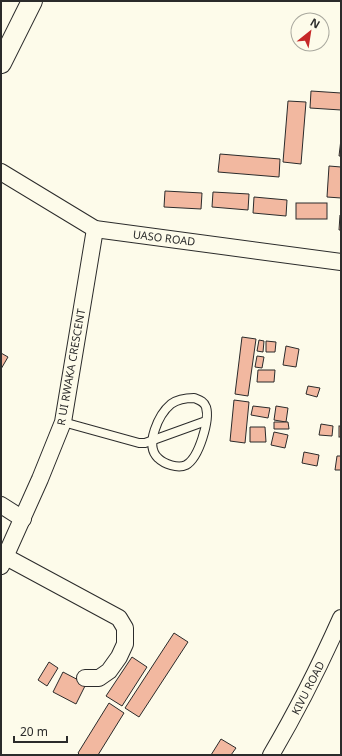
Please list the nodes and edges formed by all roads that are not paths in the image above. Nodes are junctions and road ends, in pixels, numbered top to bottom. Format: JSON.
{"nodes":[{"id":1,"x":32,"y":1,"type":"edge"},
{"id":2,"x":1,"y":63,"type":"edge"},
{"id":3,"x":1,"y":172,"type":"edge"},
{"id":4,"x":95,"y":229,"type":"junction"},
{"id":5,"x":341,"y":262,"type":"edge"},
{"id":6,"x":206,"y":421,"type":"junction"},
{"id":7,"x":63,"y":422,"type":"junction"},
{"id":8,"x":152,"y":441,"type":"junction"},
{"id":9,"x":1,"y":504,"type":"edge"},
{"id":10,"x":23,"y":519,"type":"junction"},
{"id":11,"x":4,"y":562,"type":"edge"},
{"id":12,"x":341,"y":618,"type":"edge"},
{"id":13,"x":85,"y":678,"type":"dead end"},
{"id":14,"x":271,"y":755,"type":"edge"}],
"edges":[{"from":1,"to":2,"type":"street"},
{"from":3,"to":4,"type":"street","name":"UASO ROAD"},
{"from":4,"to":5,"type":"street","name":"UASO ROAD"},
{"from":4,"to":7,"type":"street","name":"R UI RWAKA CRESCENT"},
{"from":6,"to":8,"type":"lane"},
{"from":6,"to":8,"type":"lane"},
{"from":6,"to":8,"type":"lane"},
{"from":7,"to":8,"type":"lane"},
{"from":7,"to":10,"type":"street","name":"R UI RWAKA CRESCENT"},
{"from":9,"to":10,"type":"street"},
{"from":10,"to":11,"type":"street","name":"R UI RWAKA CRESCENT"},
{"from":11,"to":13,"type":"street"},
{"from":12,"to":14,"type":"street","name":"KIVU ROAD"}]}
